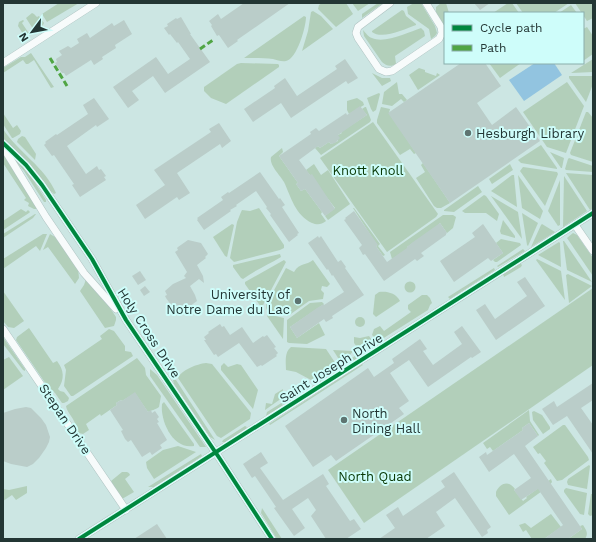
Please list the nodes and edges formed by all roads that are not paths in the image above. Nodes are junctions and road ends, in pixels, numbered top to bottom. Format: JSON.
{"nodes":[{"id":1,"x":96,"y":3,"type":"edge"},
{"id":2,"x":390,"y":3,"type":"edge"},
{"id":3,"x":426,"y":3,"type":"edge"},
{"id":4,"x":3,"y":63,"type":"edge"},
{"id":5,"x":3,"y":142,"type":"edge"},
{"id":6,"x":3,"y":147,"type":"edge"},
{"id":7,"x":593,"y":213,"type":"edge"},
{"id":8,"x":575,"y":225,"type":"junction"},
{"id":9,"x":593,"y":251,"type":"edge"},
{"id":10,"x":126,"y":320,"type":"junction"},
{"id":11,"x":3,"y":329,"type":"edge"},
{"id":12,"x":216,"y":453,"type":"junction"},
{"id":13,"x":126,"y":510,"type":"junction"},
{"id":14,"x":79,"y":539,"type":"edge"},
{"id":15,"x":272,"y":539,"type":"edge"}],
"edges":[{"from":1,"to":4,"type":"street"},
{"from":2,"to":3,"type":"street"},
{"from":5,"to":10,"type":"street","name":"Holy Cross Drive"},
{"from":6,"to":10,"type":"street","name":"Holy Cross Drive"},
{"from":7,"to":8,"type":"street","name":"Saint Joseph Drive"},
{"from":8,"to":9,"type":"street"},
{"from":8,"to":12,"type":"street","name":"Saint Joseph Drive"},
{"from":10,"to":12,"type":"street","name":"Holy Cross Drive"},
{"from":11,"to":13,"type":"street","name":"Stepan Drive"},
{"from":12,"to":13,"type":"street","name":"Saint Joseph Drive"},
{"from":12,"to":15,"type":"street","name":"Holy Cross Drive"},
{"from":13,"to":14,"type":"street","name":"Saint Joseph Drive"}]}
